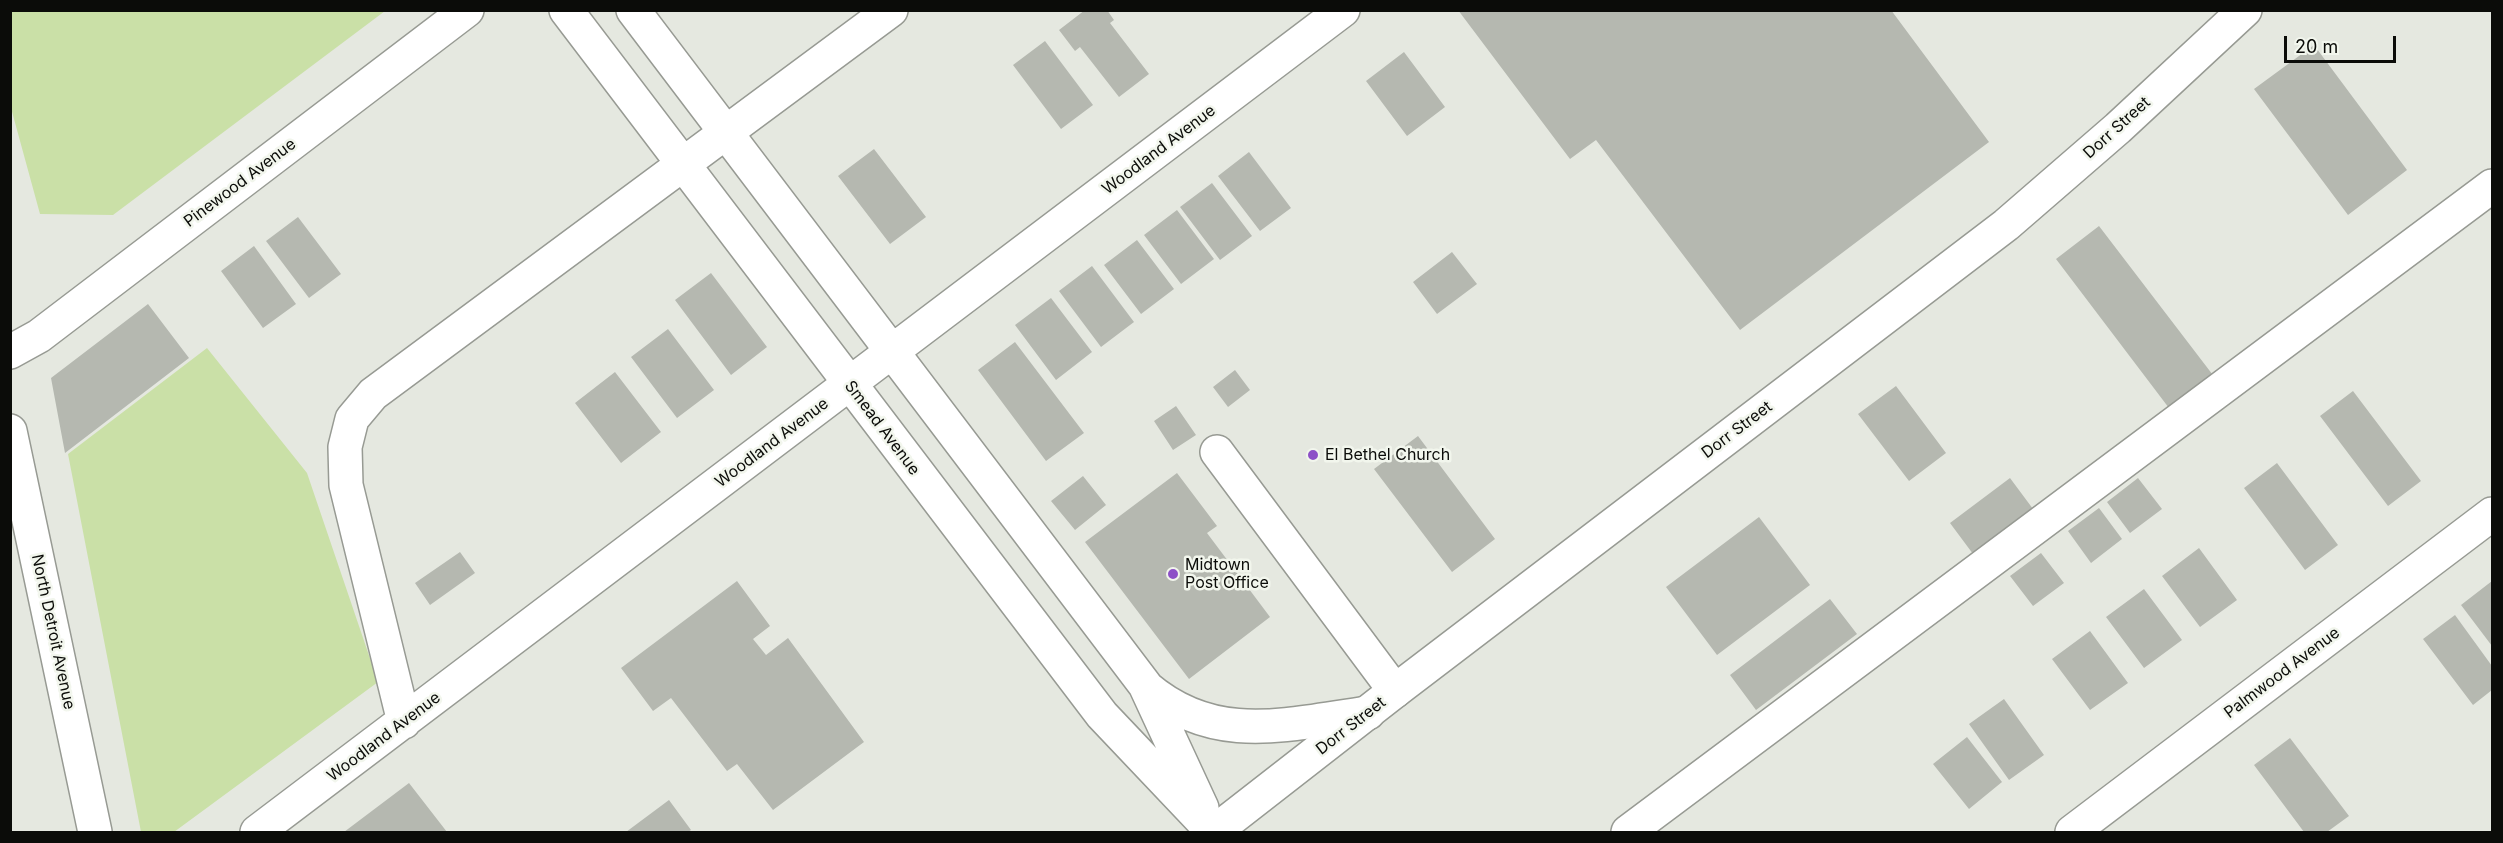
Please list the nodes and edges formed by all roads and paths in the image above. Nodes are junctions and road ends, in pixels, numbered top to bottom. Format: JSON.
{"nodes":[{"id":1,"x":467,"y":10,"type":"edge"},
{"id":2,"x":566,"y":10,"type":"edge"},
{"id":3,"x":633,"y":10,"type":"edge"},
{"id":4,"x":891,"y":10,"type":"edge"},
{"id":5,"x":1343,"y":10,"type":"edge"},
{"id":6,"x":2245,"y":10,"type":"edge"},
{"id":7,"x":726,"y":134,"type":"junction"},
{"id":8,"x":684,"y":165,"type":"junction"},
{"id":9,"x":2493,"y":186,"type":"edge"},
{"id":10,"x":10,"y":352,"type":"edge"},
{"id":11,"x":891,"y":353,"type":"junction"},
{"id":12,"x":849,"y":384,"type":"junction"},
{"id":13,"x":10,"y":431,"type":"edge"},
{"id":14,"x":1217,"y":452,"type":"dead end"},
{"id":15,"x":2493,"y":514,"type":"edge"},
{"id":16,"x":1145,"y":685,"type":"junction"},
{"id":17,"x":1395,"y":691,"type":"junction"},
{"id":18,"x":1368,"y":713,"type":"junction"},
{"id":19,"x":404,"y":722,"type":"junction"},
{"id":20,"x":94,"y":832,"type":"edge"},
{"id":21,"x":257,"y":832,"type":"edge"},
{"id":22,"x":1213,"y":832,"type":"edge"},
{"id":23,"x":1628,"y":832,"type":"edge"},
{"id":24,"x":2072,"y":832,"type":"edge"}],
"edges":[{"from":1,"to":10,"type":"street","name":"Pinewood Avenue"},
{"from":2,"to":8,"type":"street","name":"Smead Avenue"},
{"from":3,"to":7,"type":"street"},
{"from":4,"to":7,"type":"street"},
{"from":5,"to":11,"type":"street","name":"Woodland Avenue"},
{"from":6,"to":17,"type":"street","name":"Dorr Street"},
{"from":7,"to":8,"type":"street"},
{"from":7,"to":11,"type":"street"},
{"from":8,"to":12,"type":"street","name":"Smead Avenue"},
{"from":8,"to":19,"type":"street"},
{"from":9,"to":23,"type":"street"},
{"from":11,"to":12,"type":"street","name":"Woodland Avenue"},
{"from":11,"to":16,"type":"street"},
{"from":12,"to":19,"type":"street","name":"Woodland Avenue"},
{"from":12,"to":22,"type":"street","name":"Smead Avenue"},
{"from":13,"to":20,"type":"street","name":"North Detroit Avenue"},
{"from":14,"to":17,"type":"street"},
{"from":15,"to":24,"type":"street","name":"Palmwood Avenue"},
{"from":16,"to":18,"type":"street"},
{"from":16,"to":22,"type":"street"},
{"from":17,"to":18,"type":"street","name":"Dorr Street"},
{"from":18,"to":22,"type":"street","name":"Dorr Street"},
{"from":19,"to":21,"type":"street","name":"Woodland Avenue"}]}
